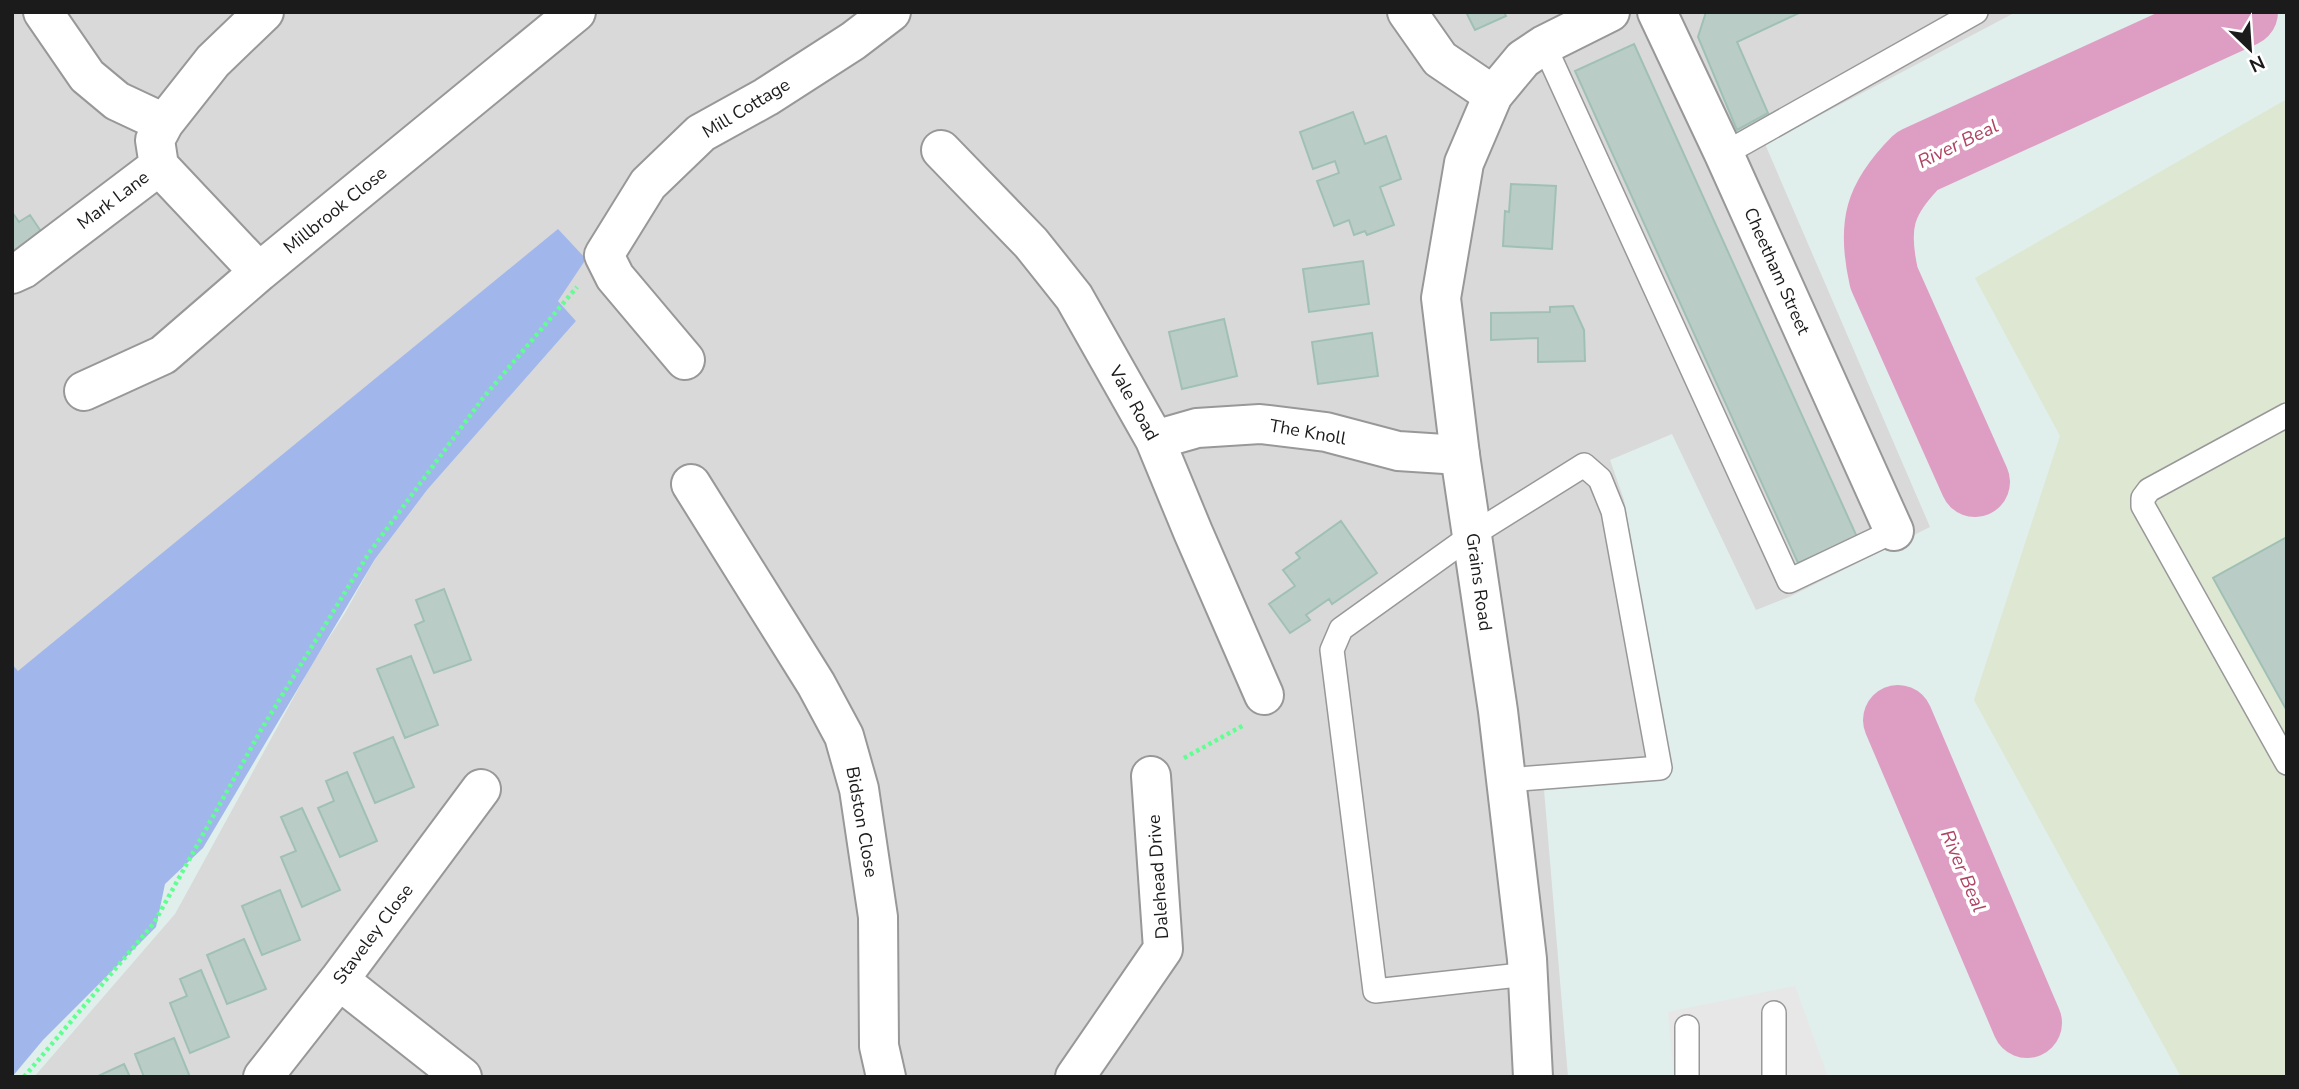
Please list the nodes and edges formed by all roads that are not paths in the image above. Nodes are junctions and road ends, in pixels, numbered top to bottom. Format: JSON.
{"nodes":[{"id":1,"x":43,"y":12,"type":"edge"},
{"id":2,"x":264,"y":12,"type":"edge"},
{"id":3,"x":576,"y":12,"type":"edge"},
{"id":4,"x":891,"y":12,"type":"edge"},
{"id":5,"x":1407,"y":12,"type":"edge"},
{"id":6,"x":1610,"y":12,"type":"edge"},
{"id":7,"x":1657,"y":12,"type":"edge"},
{"id":8,"x":1976,"y":12,"type":"edge"},
{"id":9,"x":1544,"y":45,"type":"junction"},
{"id":10,"x":1493,"y":95,"type":"junction"},
{"id":11,"x":164,"y":123,"type":"junction"},
{"id":12,"x":941,"y":150,"type":"dead end"},
{"id":13,"x":1724,"y":154,"type":"junction"},
{"id":14,"x":159,"y":166,"type":"junction"},
{"id":15,"x":259,"y":272,"type":"junction"},
{"id":16,"x":12,"y":274,"type":"edge"},
{"id":17,"x":685,"y":360,"type":"dead end"},
{"id":18,"x":84,"y":391,"type":"dead end"},
{"id":19,"x":2287,"y":415,"type":"edge"},
{"id":20,"x":1156,"y":440,"type":"junction"},
{"id":21,"x":1460,"y":455,"type":"junction"},
{"id":22,"x":691,"y":484,"type":"dead end"},
{"id":23,"x":1894,"y":531,"type":"joint"},
{"id":24,"x":1472,"y":535,"type":"junction"},
{"id":25,"x":1264,"y":695,"type":"road end"},
{"id":26,"x":2287,"y":763,"type":"edge"},
{"id":27,"x":1151,"y":776,"type":"road end"},
{"id":28,"x":1506,"y":780,"type":"junction"},
{"id":29,"x":481,"y":789,"type":"dead end"},
{"id":30,"x":1528,"y":974,"type":"junction"},
{"id":31,"x":339,"y":980,"type":"junction"},
{"id":32,"x":1774,"y":1013,"type":"dead end"},
{"id":33,"x":1687,"y":1027,"type":"dead end"},
{"id":34,"x":263,"y":1077,"type":"edge"},
{"id":35,"x":462,"y":1077,"type":"edge"},
{"id":36,"x":886,"y":1077,"type":"edge"},
{"id":37,"x":1075,"y":1077,"type":"edge"},
{"id":38,"x":1533,"y":1077,"type":"edge"},
{"id":39,"x":1688,"y":1077,"type":"edge"},
{"id":40,"x":1774,"y":1077,"type":"edge"}],
"edges":[{"from":1,"to":11,"type":"street"},
{"from":2,"to":11,"type":"street","name":"Mark Lane"},
{"from":3,"to":15,"type":"street","name":"Millbrook Close"},
{"from":4,"to":17,"type":"street","name":"Mill Cottage"},
{"from":5,"to":10,"type":"street"},
{"from":6,"to":9,"type":"street","name":"Grains Road"},
{"from":7,"to":13,"type":"street","name":"Cheetham Street"},
{"from":8,"to":13,"type":"lane"},
{"from":9,"to":10,"type":"street","name":"Grains Road"},
{"from":9,"to":23,"type":"lane"},
{"from":10,"to":21,"type":"street","name":"Grains Road"},
{"from":11,"to":14,"type":"street","name":"Mark Lane"},
{"from":12,"to":20,"type":"street","name":"Vale Road"},
{"from":13,"to":23,"type":"street","name":"Cheetham Street"},
{"from":14,"to":15,"type":"street"},
{"from":14,"to":16,"type":"street","name":"Mark Lane"},
{"from":15,"to":18,"type":"street","name":"Millbrook Close"},
{"from":19,"to":26,"type":"lane"},
{"from":20,"to":21,"type":"street","name":"The Knoll"},
{"from":20,"to":25,"type":"street","name":"Vale Road"},
{"from":21,"to":24,"type":"street","name":"Grains Road"},
{"from":22,"to":36,"type":"street","name":"Bidston Close"},
{"from":24,"to":28,"type":"street","name":"Grains Road"},
{"from":24,"to":28,"type":"lane"},
{"from":24,"to":30,"type":"lane"},
{"from":27,"to":37,"type":"street","name":"Dalehead Drive"},
{"from":28,"to":30,"type":"street","name":"Grains Road"},
{"from":29,"to":31,"type":"street","name":"Staveley Close"},
{"from":30,"to":38,"type":"street","name":"Grains Road"},
{"from":31,"to":34,"type":"street","name":"Staveley Close"},
{"from":31,"to":35,"type":"street"},
{"from":32,"to":40,"type":"lane"},
{"from":33,"to":39,"type":"lane"}]}
